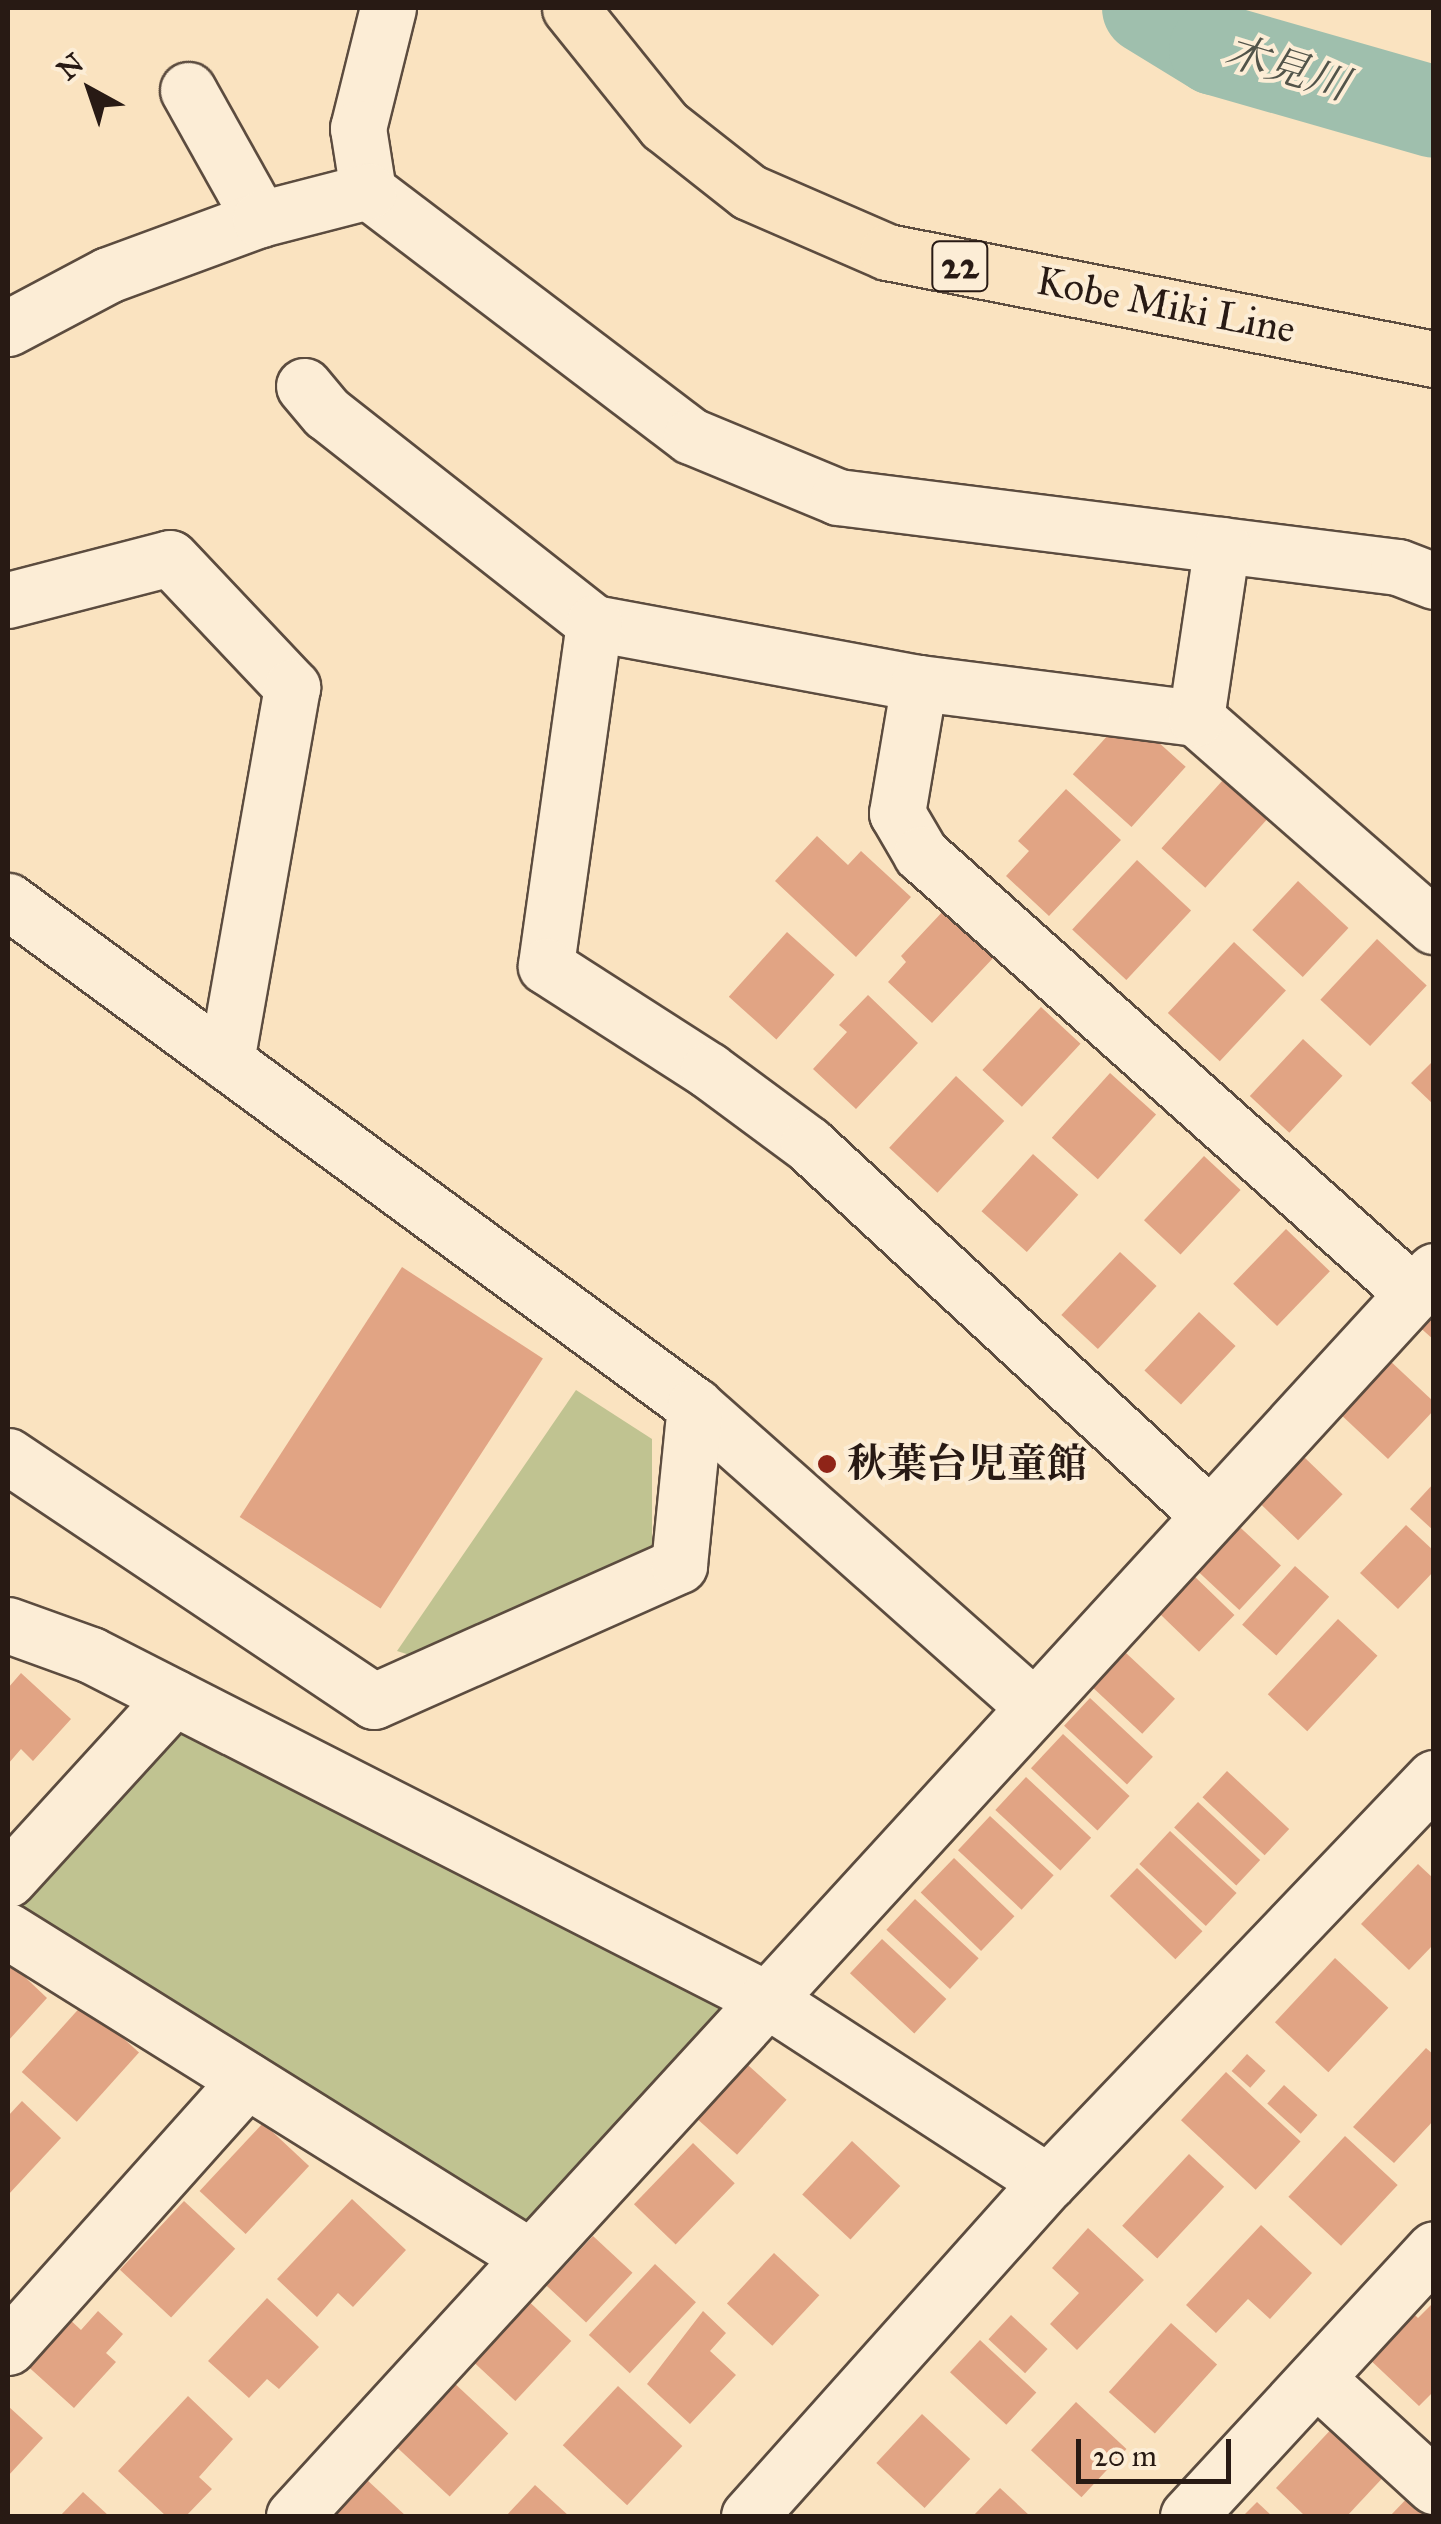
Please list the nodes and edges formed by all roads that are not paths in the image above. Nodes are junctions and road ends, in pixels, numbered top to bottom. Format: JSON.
{"nodes":[{"id":1,"x":388,"y":8,"type":"edge"},
{"id":2,"x":570,"y":8,"type":"edge"},
{"id":3,"x":188,"y":90,"type":"dead end"},
{"id":4,"x":368,"y":191,"type":"junction"},
{"id":5,"x":260,"y":219,"type":"junction"},
{"id":6,"x":8,"y":328,"type":"edge"},
{"id":7,"x":1434,"y":358,"type":"edge"},
{"id":8,"x":304,"y":386,"type":"dead end"},
{"id":9,"x":1222,"y":545,"type":"junction"},
{"id":10,"x":1434,"y":581,"type":"edge"},
{"id":11,"x":8,"y":600,"type":"edge"},
{"id":12,"x":594,"y":622,"type":"junction"},
{"id":13,"x":919,"y":683,"type":"junction"},
{"id":14,"x":1196,"y":718,"type":"junction"},
{"id":15,"x":8,"y":901,"type":"edge"},
{"id":16,"x":1434,"y":926,"type":"edge"},
{"id":17,"x":226,"y":1061,"type":"junction"},
{"id":18,"x":1423,"y":1282,"type":"edge"},
{"id":19,"x":695,"y":1406,"type":"junction"},
{"id":20,"x":8,"y":1456,"type":"edge"},
{"id":21,"x":1209,"y":1515,"type":"junction"},
{"id":22,"x":8,"y":1625,"type":"edge"},
{"id":23,"x":174,"y":1697,"type":"junction"},
{"id":24,"x":1032,"y":1705,"type":"junction"},
{"id":25,"x":1434,"y":1778,"type":"edge"},
{"id":26,"x":8,"y":1879,"type":"edge"},
{"id":27,"x":8,"y":1931,"type":"edge"},
{"id":28,"x":766,"y":1999,"type":"junction"},
{"id":29,"x":246,"y":2080,"type":"junction"},
{"id":30,"x":1048,"y":2182,"type":"junction"},
{"id":31,"x":1434,"y":2249,"type":"edge"},
{"id":32,"x":529,"y":2256,"type":"junction"},
{"id":33,"x":8,"y":2347,"type":"edge"},
{"id":34,"x":1316,"y":2378,"type":"junction"},
{"id":35,"x":1434,"y":2486,"type":"edge"},
{"id":36,"x":294,"y":2516,"type":"edge"},
{"id":37,"x":749,"y":2516,"type":"edge"},
{"id":38,"x":1188,"y":2516,"type":"edge"}],
"edges":[{"from":1,"to":4,"type":"street"},
{"from":2,"to":7,"type":"main road","name":"Kobe Miki Line","number":"22"},
{"from":3,"to":5,"type":"street"},
{"from":4,"to":5,"type":"street"},
{"from":4,"to":9,"type":"street"},
{"from":5,"to":6,"type":"street"},
{"from":8,"to":12,"type":"street"},
{"from":9,"to":10,"type":"street"},
{"from":9,"to":14,"type":"street"},
{"from":11,"to":17,"type":"street"},
{"from":12,"to":13,"type":"street"},
{"from":12,"to":21,"type":"street"},
{"from":13,"to":14,"type":"street"},
{"from":13,"to":18,"type":"street"},
{"from":14,"to":16,"type":"street"},
{"from":15,"to":17,"type":"street"},
{"from":17,"to":19,"type":"street"},
{"from":18,"to":21,"type":"street"},
{"from":19,"to":20,"type":"street"},
{"from":19,"to":24,"type":"street"},
{"from":21,"to":24,"type":"street"},
{"from":22,"to":23,"type":"street"},
{"from":23,"to":26,"type":"street"},
{"from":23,"to":28,"type":"street"},
{"from":24,"to":28,"type":"street"},
{"from":25,"to":30,"type":"street"},
{"from":27,"to":29,"type":"street"},
{"from":28,"to":30,"type":"street"},
{"from":28,"to":32,"type":"street"},
{"from":29,"to":32,"type":"street"},
{"from":29,"to":33,"type":"street"},
{"from":30,"to":37,"type":"street"},
{"from":31,"to":34,"type":"street"},
{"from":32,"to":36,"type":"street"},
{"from":34,"to":35,"type":"street"},
{"from":34,"to":38,"type":"street"}]}
